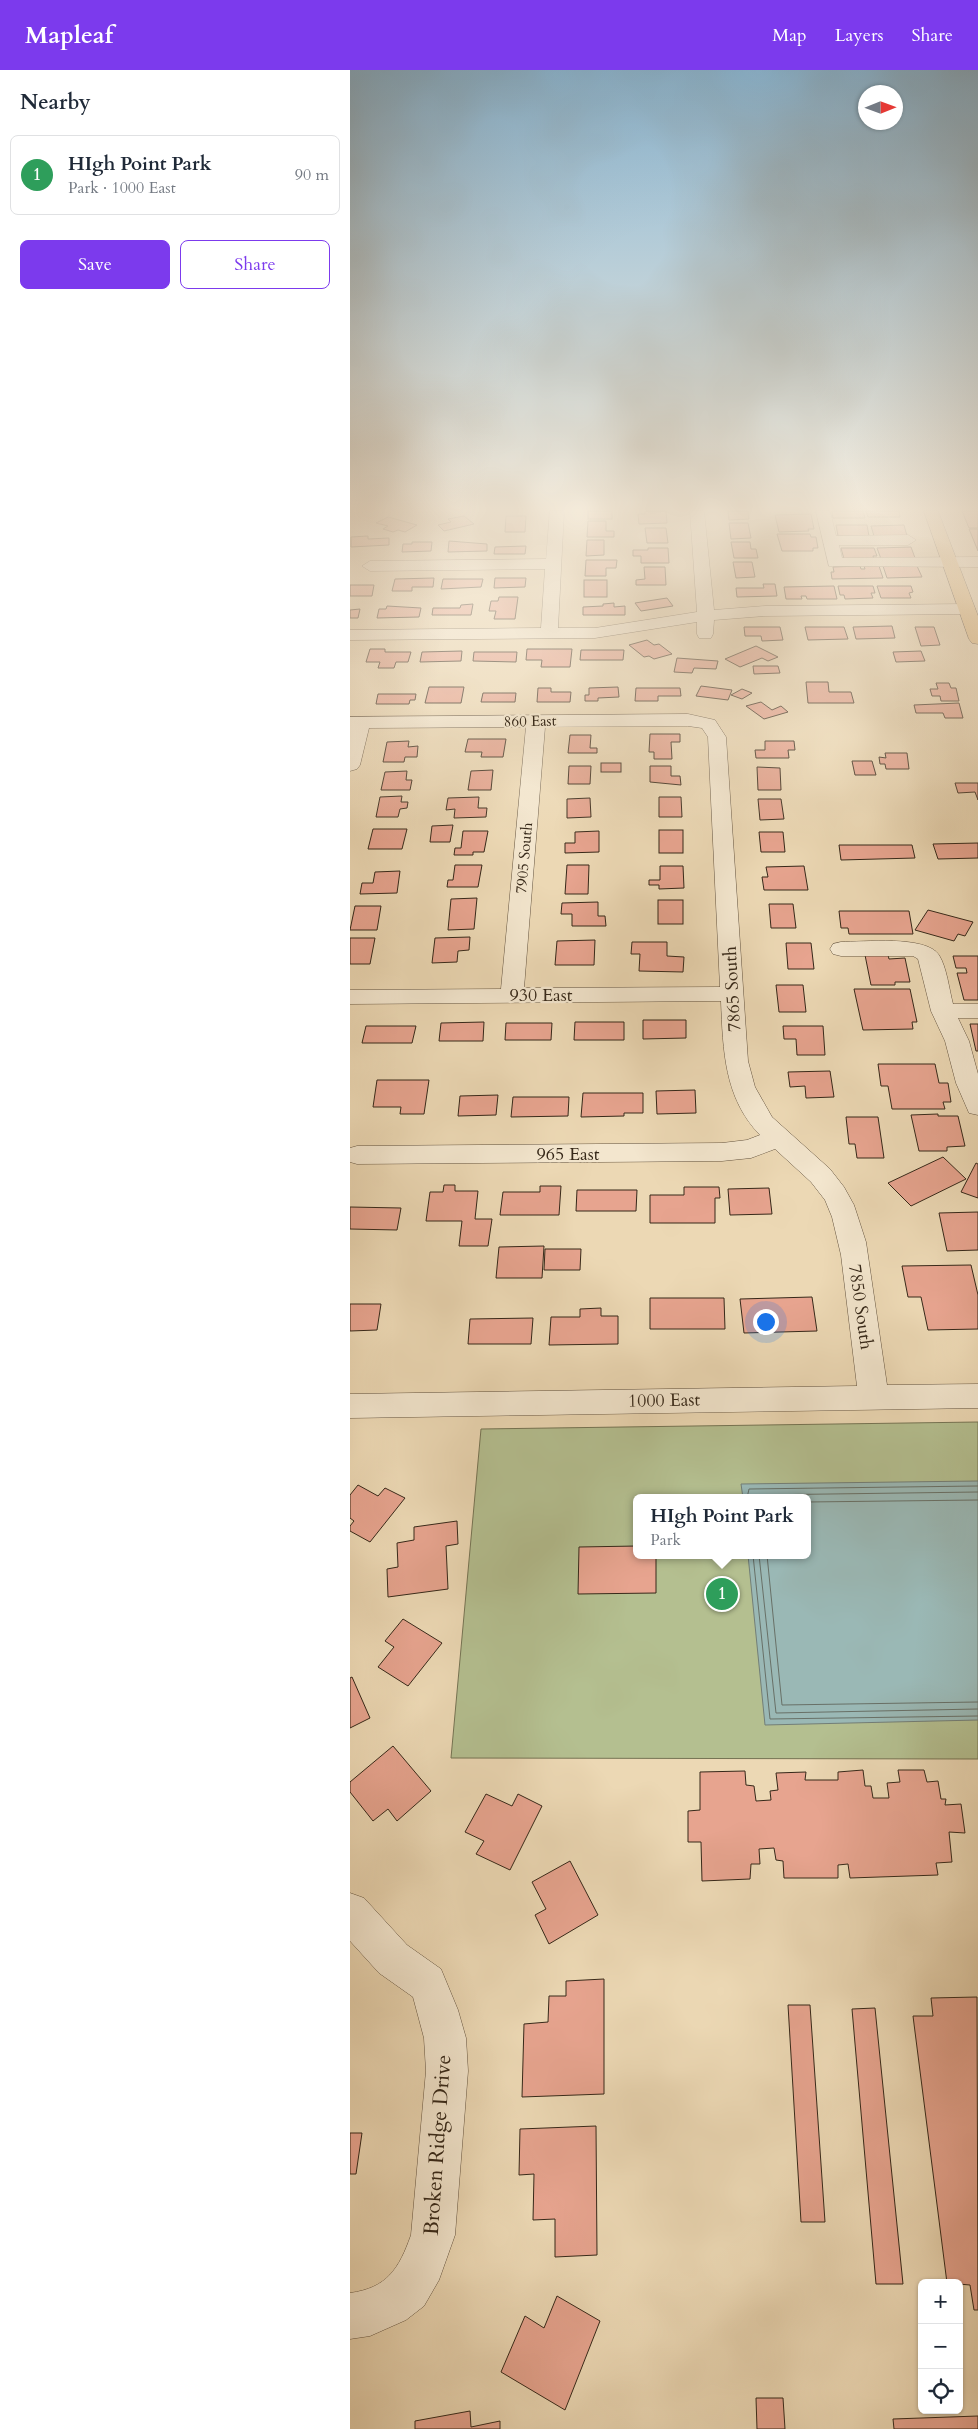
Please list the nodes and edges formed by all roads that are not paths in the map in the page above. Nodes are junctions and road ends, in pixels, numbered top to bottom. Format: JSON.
{"nodes":[{"id":1,"x":549,"y":621,"type":"edge"},
{"id":2,"x":675,"y":621,"type":"edge"},
{"id":3,"x":706,"y":621,"type":"edge"},
{"id":4,"x":971,"y":621,"type":"edge"},
{"id":5,"x":548,"y":633,"type":"junction"},
{"id":6,"x":350,"y":635,"type":"edge"},
{"id":7,"x":705,"y":635,"type":"dead end"},
{"id":8,"x":978,"y":640,"type":"edge"},
{"id":9,"x":536,"y":721,"type":"junction"},
{"id":10,"x":355,"y":723,"type":"edge"},
{"id":11,"x":710,"y":723,"type":"joint"},
{"id":12,"x":350,"y":765,"type":"edge"},
{"id":13,"x":841,"y":949,"type":"dead end"},
{"id":14,"x":733,"y":994,"type":"junction"},
{"id":15,"x":512,"y":996,"type":"junction"},
{"id":16,"x":350,"y":997,"type":"edge"},
{"id":17,"x":943,"y":1011,"type":"junction"},
{"id":18,"x":978,"y":1011,"type":"edge"},
{"id":19,"x":978,"y":1107,"type":"edge"},
{"id":20,"x":777,"y":1138,"type":"junction"},
{"id":21,"x":357,"y":1155,"type":"dead end"},
{"id":22,"x":846,"y":1217,"type":"joint"},
{"id":23,"x":978,"y":1396,"type":"edge"},
{"id":24,"x":874,"y":1398,"type":"junction"},
{"id":25,"x":350,"y":1406,"type":"edge"},
{"id":26,"x":350,"y":1912,"type":"edge"},
{"id":27,"x":350,"y":2316,"type":"edge"}],
"edges":[{"from":1,"to":5,"type":"street"},
{"from":2,"to":5,"type":"street"},
{"from":3,"to":7,"type":"street"},
{"from":4,"to":8,"type":"main road"},
{"from":5,"to":6,"type":"street"},
{"from":9,"to":10,"type":"street","name":"860 East"},
{"from":9,"to":11,"type":"street","name":"860 East"},
{"from":9,"to":15,"type":"street","name":"7905 South"},
{"from":10,"to":12,"type":"street"},
{"from":11,"to":14,"type":"street","name":"7865 South"},
{"from":13,"to":17,"type":"street"},
{"from":14,"to":15,"type":"street","name":"930 East"},
{"from":14,"to":20,"type":"street","name":"7865 South"},
{"from":15,"to":16,"type":"street","name":"930 East"},
{"from":17,"to":18,"type":"street"},
{"from":17,"to":19,"type":"street"},
{"from":20,"to":21,"type":"street","name":"965 East"},
{"from":20,"to":22,"type":"street","name":"7865 South"},
{"from":22,"to":24,"type":"street","name":"7850 South"},
{"from":23,"to":24,"type":"street","name":"1000 East"},
{"from":24,"to":25,"type":"street","name":"1000 East"},
{"from":26,"to":27,"type":"street","name":"Broken Ridge Drive"}]}
